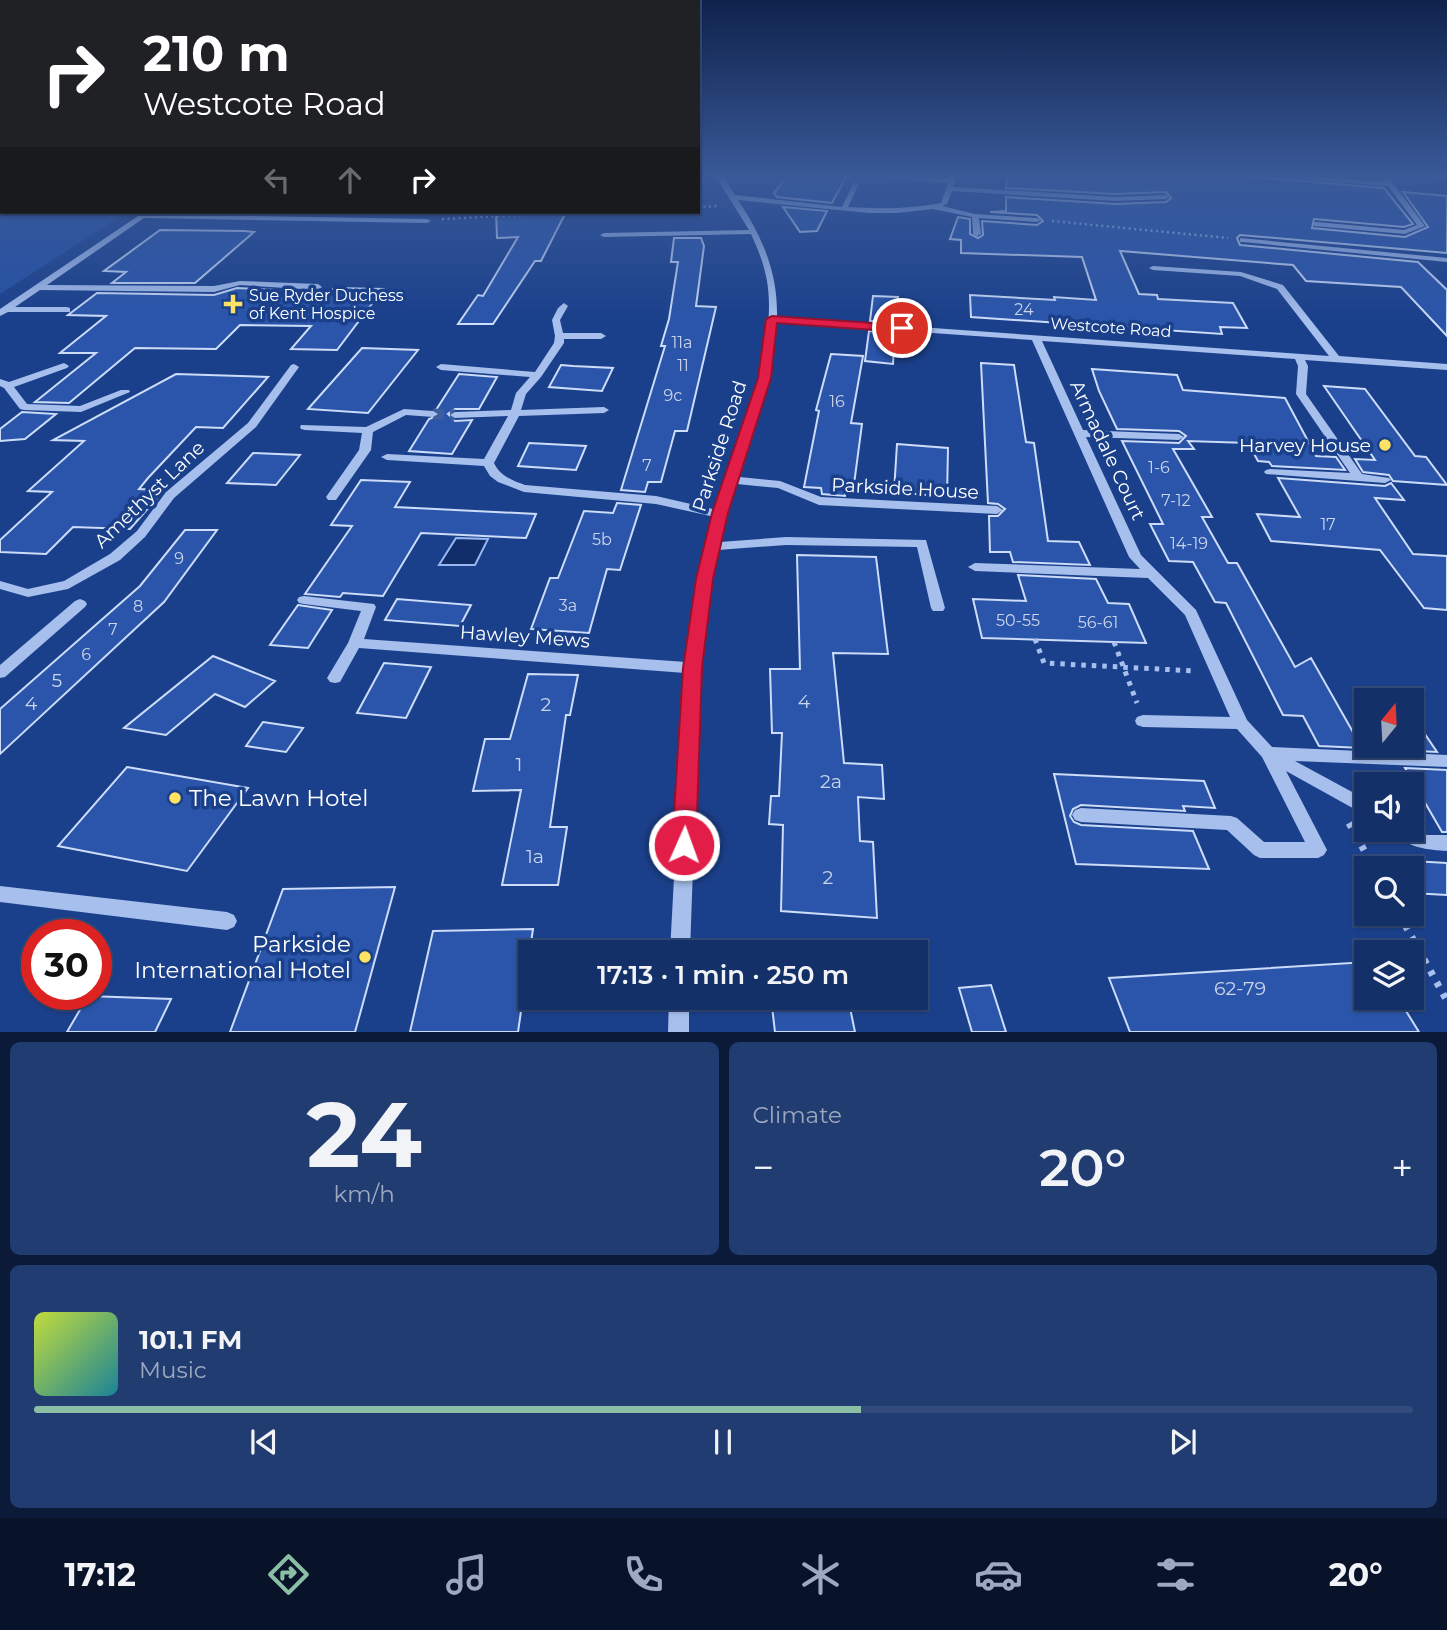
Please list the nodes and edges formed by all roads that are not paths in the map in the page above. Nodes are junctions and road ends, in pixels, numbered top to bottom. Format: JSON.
{"nodes":[{"id":1,"x":132,"y":223,"type":"edge"},
{"id":2,"x":747,"y":223,"type":"edge"},
{"id":3,"x":976,"y":223,"type":"edge"},
{"id":4,"x":1419,"y":223,"type":"edge"},
{"id":5,"x":1317,"y":224,"type":"dead end"},
{"id":6,"x":752,"y":232,"type":"junction"},
{"id":7,"x":977,"y":234,"type":"dead end"},
{"id":8,"x":604,"y":235,"type":"dead end"},
{"id":9,"x":1243,"y":240,"type":"road end"},
{"id":10,"x":1445,"y":261,"type":"edge"},
{"id":11,"x":1153,"y":268,"type":"dead end"},
{"id":12,"x":38,"y":287,"type":"junction"},
{"id":13,"x":318,"y":287,"type":"dead end"},
{"id":14,"x":564,"y":306,"type":"dead end"},
{"id":15,"x":67,"y":310,"type":"dead end"},
{"id":16,"x":3,"y":311,"type":"edge"},
{"id":17,"x":772,"y":319,"type":"junction"},
{"id":18,"x":561,"y":336,"type":"junction"},
{"id":19,"x":601,"y":336,"type":"dead end"},
{"id":20,"x":1036,"y":338,"type":"junction"},
{"id":21,"x":1298,"y":356,"type":"junction"},
{"id":22,"x":1336,"y":359,"type":"junction"},
{"id":23,"x":64,"y":366,"type":"dead end"},
{"id":24,"x":294,"y":367,"type":"dead end"},
{"id":25,"x":441,"y":367,"type":"dead end"},
{"id":26,"x":1447,"y":367,"type":"edge"},
{"id":27,"x":538,"y":374,"type":"junction"},
{"id":28,"x":4,"y":384,"type":"edge"},
{"id":29,"x":125,"y":392,"type":"dead end"},
{"id":30,"x":604,"y":410,"type":"dead end"},
{"id":31,"x":433,"y":414,"type":"tunnel mouth"},
{"id":32,"x":515,"y":414,"type":"junction"},
{"id":33,"x":455,"y":415,"type":"tunnel mouth"},
{"id":34,"x":304,"y":427,"type":"dead end"},
{"id":35,"x":368,"y":430,"type":"junction"},
{"id":36,"x":1078,"y":433,"type":"junction"},
{"id":37,"x":1180,"y":437,"type":"dead end"},
{"id":38,"x":387,"y":457,"type":"dead end"},
{"id":39,"x":488,"y":463,"type":"junction"},
{"id":40,"x":1270,"y":472,"type":"dead end"},
{"id":41,"x":1358,"y":477,"type":"junction"},
{"id":42,"x":731,"y":480,"type":"junction"},
{"id":43,"x":1385,"y":480,"type":"dead end"},
{"id":44,"x":332,"y":497,"type":"dead end"},
{"id":45,"x":997,"y":510,"type":"dead end"},
{"id":46,"x":720,"y":513,"type":"junction"},
{"id":47,"x":712,"y":547,"type":"junction"},
{"id":48,"x":975,"y":567,"type":"dead end"},
{"id":49,"x":1151,"y":575,"type":"junction"},
{"id":50,"x":0,"y":585,"type":"edge"},
{"id":51,"x":304,"y":600,"type":"dead end"},
{"id":52,"x":80,"y":604,"type":"dead end"},
{"id":53,"x":369,"y":607,"type":"joint"},
{"id":54,"x":938,"y":608,"type":"dead end"},
{"id":55,"x":355,"y":643,"type":"junction"},
{"id":56,"x":693,"y":668,"type":"junction"},
{"id":57,"x":0,"y":673,"type":"edge"},
{"id":58,"x":335,"y":678,"type":"dead end"},
{"id":59,"x":1143,"y":721,"type":"road end"},
{"id":60,"x":1241,"y":723,"type":"junction"},
{"id":61,"x":1268,"y":753,"type":"junction"},
{"id":62,"x":1447,"y":761,"type":"edge"},
{"id":63,"x":1354,"y":802,"type":"edge"},
{"id":64,"x":1081,"y":815,"type":"dead end"},
{"id":65,"x":1424,"y":841,"type":"edge"},
{"id":66,"x":1447,"y":843,"type":"edge"},
{"id":67,"x":0,"y":894,"type":"edge"},
{"id":68,"x":228,"y":921,"type":"dead end"},
{"id":69,"x":681,"y":940,"type":"edge"},
{"id":70,"x":679,"y":1010,"type":"edge"},
{"id":71,"x":678,"y":1031,"type":"edge"}],
"edges":[{"from":1,"to":12,"type":"street"},
{"from":2,"to":6,"type":"street","name":"Parkside Road"},
{"from":3,"to":7,"type":"street"},
{"from":4,"to":5,"type":"street"},
{"from":6,"to":8,"type":"street"},
{"from":6,"to":17,"type":"street","name":"Parkside Road"},
{"from":9,"to":10,"type":"street"},
{"from":11,"to":22,"type":"street"},
{"from":12,"to":13,"type":"street"},
{"from":12,"to":16,"type":"street"},
{"from":14,"to":18,"type":"street"},
{"from":15,"to":16,"type":"street"},
{"from":17,"to":20,"type":"street","name":"Westcote Road"},
{"from":17,"to":42,"type":"street","name":"Parkside Road"},
{"from":18,"to":19,"type":"street"},
{"from":18,"to":27,"type":"street"},
{"from":20,"to":21,"type":"street","name":"Westcote Road"},
{"from":20,"to":36,"type":"street","name":"Armadale Court"},
{"from":21,"to":22,"type":"street","name":"Westcote Road"},
{"from":21,"to":41,"type":"street"},
{"from":22,"to":26,"type":"street","name":"Westcote Road"},
{"from":23,"to":28,"type":"street"},
{"from":24,"to":50,"type":"street","name":"Amethyst Lane"},
{"from":25,"to":27,"type":"street"},
{"from":27,"to":32,"type":"street"},
{"from":28,"to":29,"type":"street"},
{"from":30,"to":32,"type":"street"},
{"from":31,"to":35,"type":"street"},
{"from":32,"to":33,"type":"street"},
{"from":32,"to":39,"type":"street"},
{"from":34,"to":35,"type":"street"},
{"from":35,"to":44,"type":"street"},
{"from":36,"to":37,"type":"street"},
{"from":36,"to":49,"type":"street","name":"Armadale Court"},
{"from":38,"to":39,"type":"street"},
{"from":39,"to":46,"type":"street"},
{"from":40,"to":41,"type":"street"},
{"from":41,"to":43,"type":"street"},
{"from":42,"to":45,"type":"street","name":"Parkside House"},
{"from":42,"to":46,"type":"street","name":"Parkside Road"},
{"from":46,"to":47,"type":"street","name":"Parkside Road"},
{"from":47,"to":54,"type":"street"},
{"from":47,"to":56,"type":"street","name":"Parkside Road"},
{"from":48,"to":49,"type":"street"},
{"from":49,"to":60,"type":"street","name":"Armadale Court"},
{"from":51,"to":53,"type":"street"},
{"from":52,"to":57,"type":"street"},
{"from":53,"to":55,"type":"street"},
{"from":55,"to":56,"type":"street","name":"Hawley Mews"},
{"from":55,"to":58,"type":"street"},
{"from":56,"to":69,"type":"street","name":"Parkside Road"},
{"from":59,"to":60,"type":"street"},
{"from":60,"to":61,"type":"street","name":"Armadale Court"},
{"from":61,"to":62,"type":"street"},
{"from":61,"to":63,"type":"street"},
{"from":61,"to":64,"type":"street"},
{"from":65,"to":66,"type":"street"},
{"from":67,"to":68,"type":"street"},
{"from":70,"to":71,"type":"street"}]}
